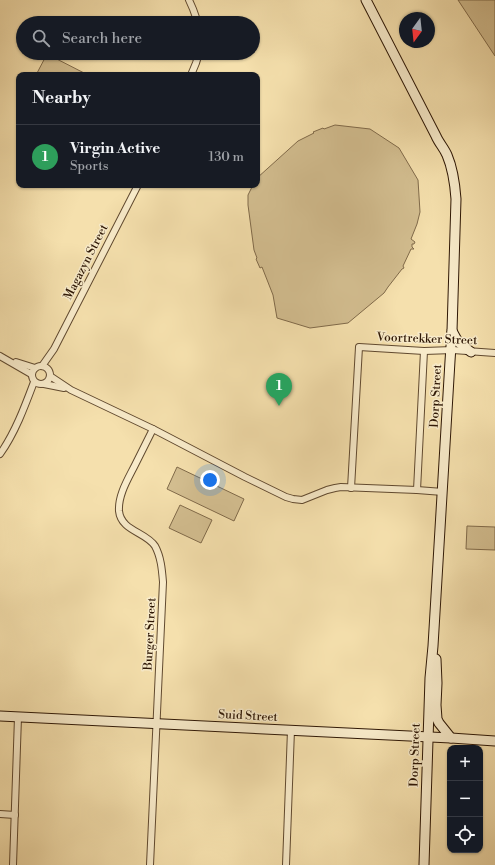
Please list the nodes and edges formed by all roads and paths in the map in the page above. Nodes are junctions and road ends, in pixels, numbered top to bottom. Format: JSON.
{"nodes":[{"id":1,"x":189,"y":0,"type":"edge"},
{"id":2,"x":366,"y":0,"type":"edge"},
{"id":3,"x":373,"y":0,"type":"edge"},
{"id":4,"x":196,"y":16,"type":"edge"},
{"id":5,"x":197,"y":60,"type":"edge"},
{"id":6,"x":192,"y":72,"type":"edge"},
{"id":7,"x":444,"y":149,"type":"junction"},
{"id":8,"x":136,"y":188,"type":"edge"},
{"id":9,"x":452,"y":332,"type":"junction"},
{"id":10,"x":54,"y":349,"type":"junction"},
{"id":11,"x":450,"y":350,"type":"junction"},
{"id":12,"x":424,"y":351,"type":"junction"},
{"id":13,"x":471,"y":352,"type":"junction"},
{"id":14,"x":495,"y":353,"type":"edge"},
{"id":15,"x":0,"y":356,"type":"edge"},
{"id":16,"x":9,"y":360,"type":"junction"},
{"id":17,"x":38,"y":367,"type":"junction"},
{"id":18,"x":48,"y":369,"type":"junction"},
{"id":19,"x":32,"y":374,"type":"junction"},
{"id":20,"x":50,"y":376,"type":"junction"},
{"id":21,"x":34,"y":382,"type":"junction"},
{"id":22,"x":43,"y":384,"type":"junction"},
{"id":23,"x":71,"y":390,"type":"junction"},
{"id":24,"x":26,"y":404,"type":"junction"},
{"id":25,"x":153,"y":429,"type":"junction"},
{"id":26,"x":0,"y":454,"type":"edge"},
{"id":27,"x":351,"y":488,"type":"junction"},
{"id":28,"x":417,"y":490,"type":"junction"},
{"id":29,"x":443,"y":492,"type":"junction"},
{"id":30,"x":434,"y":646,"type":"junction"},
{"id":31,"x":0,"y":716,"type":"edge"},
{"id":32,"x":18,"y":717,"type":"junction"},
{"id":33,"x":157,"y":724,"type":"junction"},
{"id":34,"x":292,"y":730,"type":"junction"},
{"id":35,"x":428,"y":737,"type":"junction"},
{"id":36,"x":451,"y":738,"type":"junction"},
{"id":37,"x":495,"y":741,"type":"edge"},
{"id":38,"x":0,"y":814,"type":"edge"},
{"id":39,"x":15,"y":815,"type":"junction"},
{"id":40,"x":13,"y":865,"type":"edge"},
{"id":41,"x":150,"y":865,"type":"edge"},
{"id":42,"x":286,"y":865,"type":"edge"},
{"id":43,"x":424,"y":865,"type":"edge"}],
"edges":[{"from":1,"to":4,"type":"street"},
{"from":2,"to":7,"type":"street","name":"Dorp Street"},
{"from":3,"to":7,"type":"street","name":"Dorp Street"},
{"from":5,"to":6,"type":"street"},
{"from":7,"to":9,"type":"street","name":"Dorp Street"},
{"from":8,"to":10,"type":"street","name":"Magazyn Street"},
{"from":9,"to":11,"type":"street","name":"Dorp Street"},
{"from":9,"to":13,"type":"street"},
{"from":10,"to":17,"type":"street","name":"Magazyn Street"},
{"from":10,"to":18,"type":"street","name":"Magazyn Street"},
{"from":11,"to":12,"type":"street","name":"Voortrekker Street"},
{"from":11,"to":13,"type":"street","name":"Voortrekker Street"},
{"from":11,"to":29,"type":"street","name":"Dorp Street"},
{"from":12,"to":27,"type":"street","name":"Voortrekker Street"},
{"from":12,"to":28,"type":"street"},
{"from":13,"to":14,"type":"street","name":"Voortrekker Street"},
{"from":15,"to":16,"type":"street"},
{"from":16,"to":17,"type":"street"},
{"from":16,"to":19,"type":"street"},
{"from":17,"to":18,"type":"street"},
{"from":17,"to":19,"type":"street"},
{"from":18,"to":20,"type":"street"},
{"from":19,"to":21,"type":"street"},
{"from":20,"to":22,"type":"street"},
{"from":20,"to":23,"type":"street"},
{"from":21,"to":22,"type":"street"},
{"from":21,"to":24,"type":"street"},
{"from":22,"to":23,"type":"street"},
{"from":22,"to":24,"type":"street"},
{"from":23,"to":25,"type":"street"},
{"from":24,"to":26,"type":"street"},
{"from":25,"to":27,"type":"street"},
{"from":25,"to":33,"type":"street","name":"Burger Street"},
{"from":27,"to":28,"type":"street"},
{"from":28,"to":29,"type":"street"},
{"from":29,"to":30,"type":"street","name":"Dorp Street"},
{"from":30,"to":35,"type":"street","name":"Dorp Street"},
{"from":30,"to":36,"type":"street","name":"Dorp Street"},
{"from":31,"to":32,"type":"street","name":"Suid Street"},
{"from":32,"to":33,"type":"street","name":"Suid Street"},
{"from":32,"to":39,"type":"street"},
{"from":33,"to":34,"type":"street","name":"Suid Street"},
{"from":33,"to":41,"type":"street","name":"Burger Street"},
{"from":34,"to":35,"type":"street","name":"Suid Street"},
{"from":34,"to":42,"type":"street"},
{"from":35,"to":36,"type":"street","name":"Suid Street"},
{"from":35,"to":43,"type":"street","name":"Dorp Street"},
{"from":36,"to":37,"type":"street","name":"Suid Street"},
{"from":38,"to":39,"type":"street"},
{"from":39,"to":40,"type":"street"}]}
